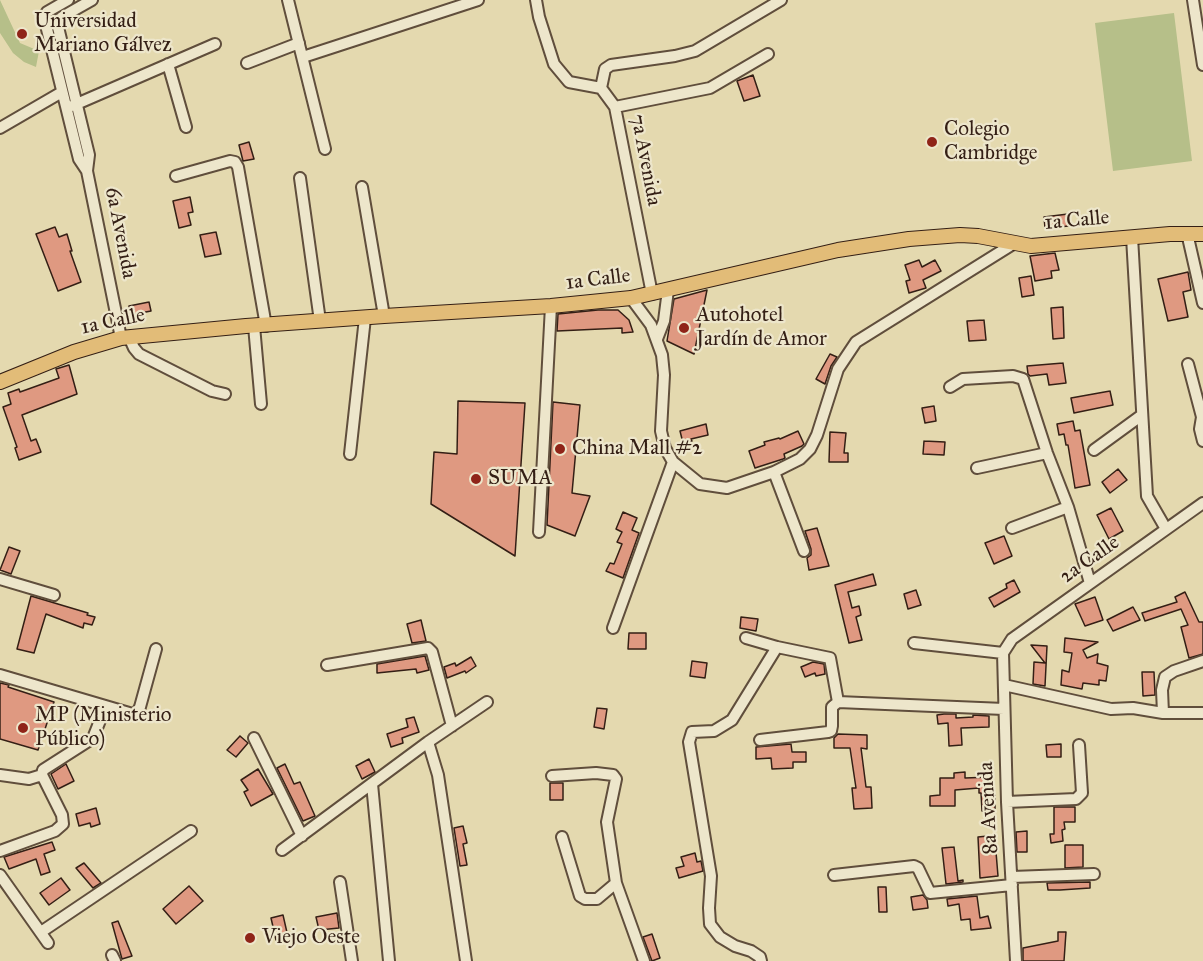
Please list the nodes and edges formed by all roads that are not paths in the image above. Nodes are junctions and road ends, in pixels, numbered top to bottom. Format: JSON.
{"nodes":[{"id":1,"x":68,"y":0,"type":"edge"},
{"id":2,"x":92,"y":0,"type":"edge"},
{"id":3,"x":288,"y":0,"type":"edge"},
{"id":4,"x":478,"y":0,"type":"edge"},
{"id":5,"x":536,"y":0,"type":"edge"},
{"id":6,"x":781,"y":0,"type":"edge"},
{"id":7,"x":1193,"y":0,"type":"edge"},
{"id":8,"x":299,"y":43,"type":"junction"},
{"id":9,"x":215,"y":44,"type":"dead end"},
{"id":10,"x":768,"y":54,"type":"dead end"},
{"id":11,"x":303,"y":57,"type":"junction"},
{"id":12,"x":247,"y":63,"type":"dead end"},
{"id":13,"x":168,"y":64,"type":"junction"},
{"id":14,"x":1203,"y":65,"type":"edge"},
{"id":15,"x":601,"y":88,"type":"junction"},
{"id":16,"x":62,"y":92,"type":"junction"},
{"id":17,"x":77,"y":104,"type":"junction"},
{"id":18,"x":615,"y":107,"type":"junction"},
{"id":19,"x":66,"y":109,"type":"junction"},
{"id":20,"x":186,"y":127,"type":"dead end"},
{"id":21,"x":0,"y":128,"type":"edge"},
{"id":22,"x":325,"y":149,"type":"dead end"},
{"id":23,"x":87,"y":171,"type":"junction"},
{"id":24,"x":177,"y":176,"type":"dead end"},
{"id":25,"x":300,"y":178,"type":"dead end"},
{"id":26,"x":362,"y":187,"type":"dead end"},
{"id":27,"x":1187,"y":233,"type":"junction"},
{"id":28,"x":1203,"y":234,"type":"edge"},
{"id":29,"x":1132,"y":237,"type":"junction"},
{"id":30,"x":1013,"y":244,"type":"junction"},
{"id":31,"x":668,"y":290,"type":"junction"},
{"id":32,"x":652,"y":294,"type":"junction"},
{"id":33,"x":631,"y":298,"type":"junction"},
{"id":34,"x":1203,"y":303,"type":"edge"},
{"id":35,"x":551,"y":306,"type":"junction"},
{"id":36,"x":384,"y":316,"type":"junction"},
{"id":37,"x":365,"y":318,"type":"junction"},
{"id":38,"x":320,"y":321,"type":"junction"},
{"id":39,"x":260,"y":326,"type":"junction"},
{"id":40,"x":125,"y":338,"type":"junction"},
{"id":41,"x":657,"y":339,"type":"junction"},
{"id":42,"x":1188,"y":364,"type":"dead end"},
{"id":43,"x":0,"y":382,"type":"edge"},
{"id":44,"x":950,"y":387,"type":"dead end"},
{"id":45,"x":225,"y":394,"type":"dead end"},
{"id":46,"x":261,"y":404,"type":"dead end"},
{"id":47,"x":1142,"y":415,"type":"junction"},
{"id":48,"x":1203,"y":441,"type":"edge"},
{"id":49,"x":1094,"y":450,"type":"dead end"},
{"id":50,"x":1047,"y":453,"type":"junction"},
{"id":51,"x":350,"y":454,"type":"dead end"},
{"id":52,"x":673,"y":462,"type":"junction"},
{"id":53,"x":977,"y":468,"type":"dead end"},
{"id":54,"x":774,"y":472,"type":"junction"},
{"id":55,"x":1203,"y":503,"type":"edge"},
{"id":56,"x":1068,"y":507,"type":"junction"},
{"id":57,"x":1012,"y":528,"type":"dead end"},
{"id":58,"x":1166,"y":529,"type":"junction"},
{"id":59,"x":539,"y":532,"type":"dead end"},
{"id":60,"x":804,"y":551,"type":"dead end"},
{"id":61,"x":0,"y":579,"type":"edge"},
{"id":62,"x":1090,"y":583,"type":"junction"},
{"id":63,"x":54,"y":595,"type":"dead end"},
{"id":64,"x":613,"y":628,"type":"dead end"},
{"id":65,"x":746,"y":638,"type":"dead end"},
{"id":66,"x":914,"y":643,"type":"dead end"},
{"id":67,"x":777,"y":647,"type":"junction"},
{"id":68,"x":156,"y":649,"type":"dead end"},
{"id":69,"x":1004,"y":653,"type":"junction"},
{"id":70,"x":1203,"y":661,"type":"edge"},
{"id":71,"x":327,"y":665,"type":"dead end"},
{"id":72,"x":0,"y":675,"type":"edge"},
{"id":73,"x":1004,"y":685,"type":"junction"},
{"id":74,"x":487,"y":702,"type":"dead end"},
{"id":75,"x":838,"y":702,"type":"junction"},
{"id":76,"x":105,"y":708,"type":"junction"},
{"id":77,"x":1004,"y":709,"type":"junction"},
{"id":78,"x":1163,"y":713,"type":"junction"},
{"id":79,"x":1203,"y":713,"type":"edge"},
{"id":80,"x":452,"y":726,"type":"junction"},
{"id":81,"x":254,"y":738,"type":"dead end"},
{"id":82,"x":760,"y":740,"type":"dead end"},
{"id":83,"x":428,"y":742,"type":"junction"},
{"id":84,"x":1079,"y":745,"type":"dead end"},
{"id":85,"x":0,"y":775,"type":"edge"},
{"id":86,"x":42,"y":775,"type":"junction"},
{"id":87,"x":552,"y":776,"type":"dead end"},
{"id":88,"x":372,"y":784,"type":"junction"},
{"id":89,"x":1007,"y":802,"type":"junction"},
{"id":90,"x":191,"y":831,"type":"dead end"},
{"id":91,"x":302,"y":836,"type":"junction"},
{"id":92,"x":562,"y":837,"type":"dead end"},
{"id":93,"x":282,"y":850,"type":"dead end"},
{"id":94,"x":0,"y":851,"type":"edge"},
{"id":95,"x":1094,"y":874,"type":"dead end"},
{"id":96,"x":0,"y":875,"type":"edge"},
{"id":97,"x":834,"y":875,"type":"dead end"},
{"id":98,"x":1012,"y":881,"type":"junction"},
{"id":99,"x":340,"y":882,"type":"dead end"},
{"id":100,"x":616,"y":883,"type":"junction"},
{"id":101,"x":40,"y":932,"type":"junction"},
{"id":102,"x":48,"y":942,"type":"dead end"},
{"id":103,"x":352,"y":961,"type":"edge"},
{"id":104,"x":389,"y":961,"type":"edge"},
{"id":105,"x":466,"y":961,"type":"edge"},
{"id":106,"x":644,"y":961,"type":"edge"},
{"id":107,"x":761,"y":961,"type":"edge"},
{"id":108,"x":1016,"y":961,"type":"edge"}],
"edges":[{"from":1,"to":16,"type":"street","name":"6a Avenida"},
{"from":2,"to":17,"type":"street","name":"6a Avenida"},
{"from":3,"to":8,"type":"street"},
{"from":4,"to":11,"type":"street"},
{"from":5,"to":15,"type":"street"},
{"from":6,"to":15,"type":"street"},
{"from":7,"to":14,"type":"street"},
{"from":8,"to":11,"type":"street"},
{"from":8,"to":12,"type":"street"},
{"from":9,"to":13,"type":"street"},
{"from":10,"to":18,"type":"street"},
{"from":11,"to":22,"type":"street"},
{"from":13,"to":17,"type":"street"},
{"from":13,"to":20,"type":"street"},
{"from":15,"to":18,"type":"street","name":"7a Avenida"},
{"from":16,"to":19,"type":"street","name":"6a Avenida"},
{"from":16,"to":21,"type":"street"},
{"from":17,"to":19,"type":"street"},
{"from":17,"to":23,"type":"street","name":"6a Avenida"},
{"from":18,"to":32,"type":"street","name":"7a Avenida"},
{"from":19,"to":23,"type":"street","name":"6a Avenida"},
{"from":23,"to":40,"type":"street","name":"6a Avenida"},
{"from":24,"to":39,"type":"street"},
{"from":25,"to":38,"type":"street"},
{"from":26,"to":36,"type":"street"},
{"from":27,"to":28,"type":"main road","name":"1a Calle"},
{"from":27,"to":29,"type":"main road","name":"1a Calle"},
{"from":27,"to":34,"type":"street"},
{"from":29,"to":30,"type":"main road","name":"1a Calle"},
{"from":29,"to":47,"type":"street"},
{"from":30,"to":31,"type":"main road","name":"1a Calle"},
{"from":30,"to":54,"type":"street"},
{"from":31,"to":32,"type":"main road","name":"1a Calle"},
{"from":31,"to":41,"type":"street"},
{"from":32,"to":33,"type":"main road","name":"1a Calle"},
{"from":33,"to":35,"type":"main road","name":"1a Calle"},
{"from":33,"to":41,"type":"street"},
{"from":35,"to":36,"type":"main road","name":"1a Calle"},
{"from":35,"to":59,"type":"street"},
{"from":36,"to":37,"type":"main road","name":"1a Calle"},
{"from":37,"to":38,"type":"main road","name":"1a Calle"},
{"from":37,"to":51,"type":"street"},
{"from":38,"to":39,"type":"main road","name":"1a Calle"},
{"from":39,"to":40,"type":"main road","name":"1a Calle"},
{"from":39,"to":46,"type":"street"},
{"from":40,"to":43,"type":"main road","name":"1a Calle"},
{"from":40,"to":45,"type":"street"},
{"from":41,"to":52,"type":"street"},
{"from":42,"to":48,"type":"street"},
{"from":44,"to":50,"type":"street"},
{"from":47,"to":49,"type":"street"},
{"from":47,"to":58,"type":"street"},
{"from":50,"to":53,"type":"street"},
{"from":50,"to":56,"type":"street"},
{"from":52,"to":54,"type":"street"},
{"from":52,"to":64,"type":"street"},
{"from":54,"to":60,"type":"street"},
{"from":55,"to":58,"type":"street","name":"2a Calle"},
{"from":56,"to":57,"type":"street"},
{"from":56,"to":62,"type":"street"},
{"from":58,"to":62,"type":"street","name":"2a Calle"},
{"from":61,"to":63,"type":"street"},
{"from":62,"to":69,"type":"street","name":"2a Calle"},
{"from":65,"to":67,"type":"street"},
{"from":66,"to":69,"type":"street"},
{"from":67,"to":75,"type":"street"},
{"from":67,"to":107,"type":"street"},
{"from":68,"to":76,"type":"street"},
{"from":69,"to":73,"type":"street","name":"8a Avenida"},
{"from":70,"to":78,"type":"street"},
{"from":71,"to":80,"type":"street"},
{"from":72,"to":76,"type":"street"},
{"from":73,"to":77,"type":"street","name":"8a Avenida"},
{"from":73,"to":78,"type":"street"},
{"from":74,"to":80,"type":"street"},
{"from":75,"to":77,"type":"street"},
{"from":75,"to":82,"type":"street"},
{"from":76,"to":86,"type":"street"},
{"from":77,"to":89,"type":"street","name":"8a Avenida"},
{"from":78,"to":79,"type":"street"},
{"from":80,"to":83,"type":"street"},
{"from":81,"to":91,"type":"street"},
{"from":83,"to":88,"type":"street"},
{"from":83,"to":105,"type":"street"},
{"from":84,"to":89,"type":"street"},
{"from":85,"to":86,"type":"street"},
{"from":86,"to":94,"type":"street"},
{"from":87,"to":100,"type":"street"},
{"from":88,"to":91,"type":"street"},
{"from":88,"to":104,"type":"street"},
{"from":89,"to":98,"type":"street","name":"8a Avenida"},
{"from":90,"to":101,"type":"street"},
{"from":91,"to":93,"type":"street"},
{"from":92,"to":100,"type":"street"},
{"from":95,"to":98,"type":"street"},
{"from":96,"to":101,"type":"street"},
{"from":97,"to":98,"type":"street"},
{"from":98,"to":108,"type":"street","name":"8a Avenida"},
{"from":99,"to":103,"type":"street"},
{"from":100,"to":106,"type":"street"},
{"from":101,"to":102,"type":"street"}]}
